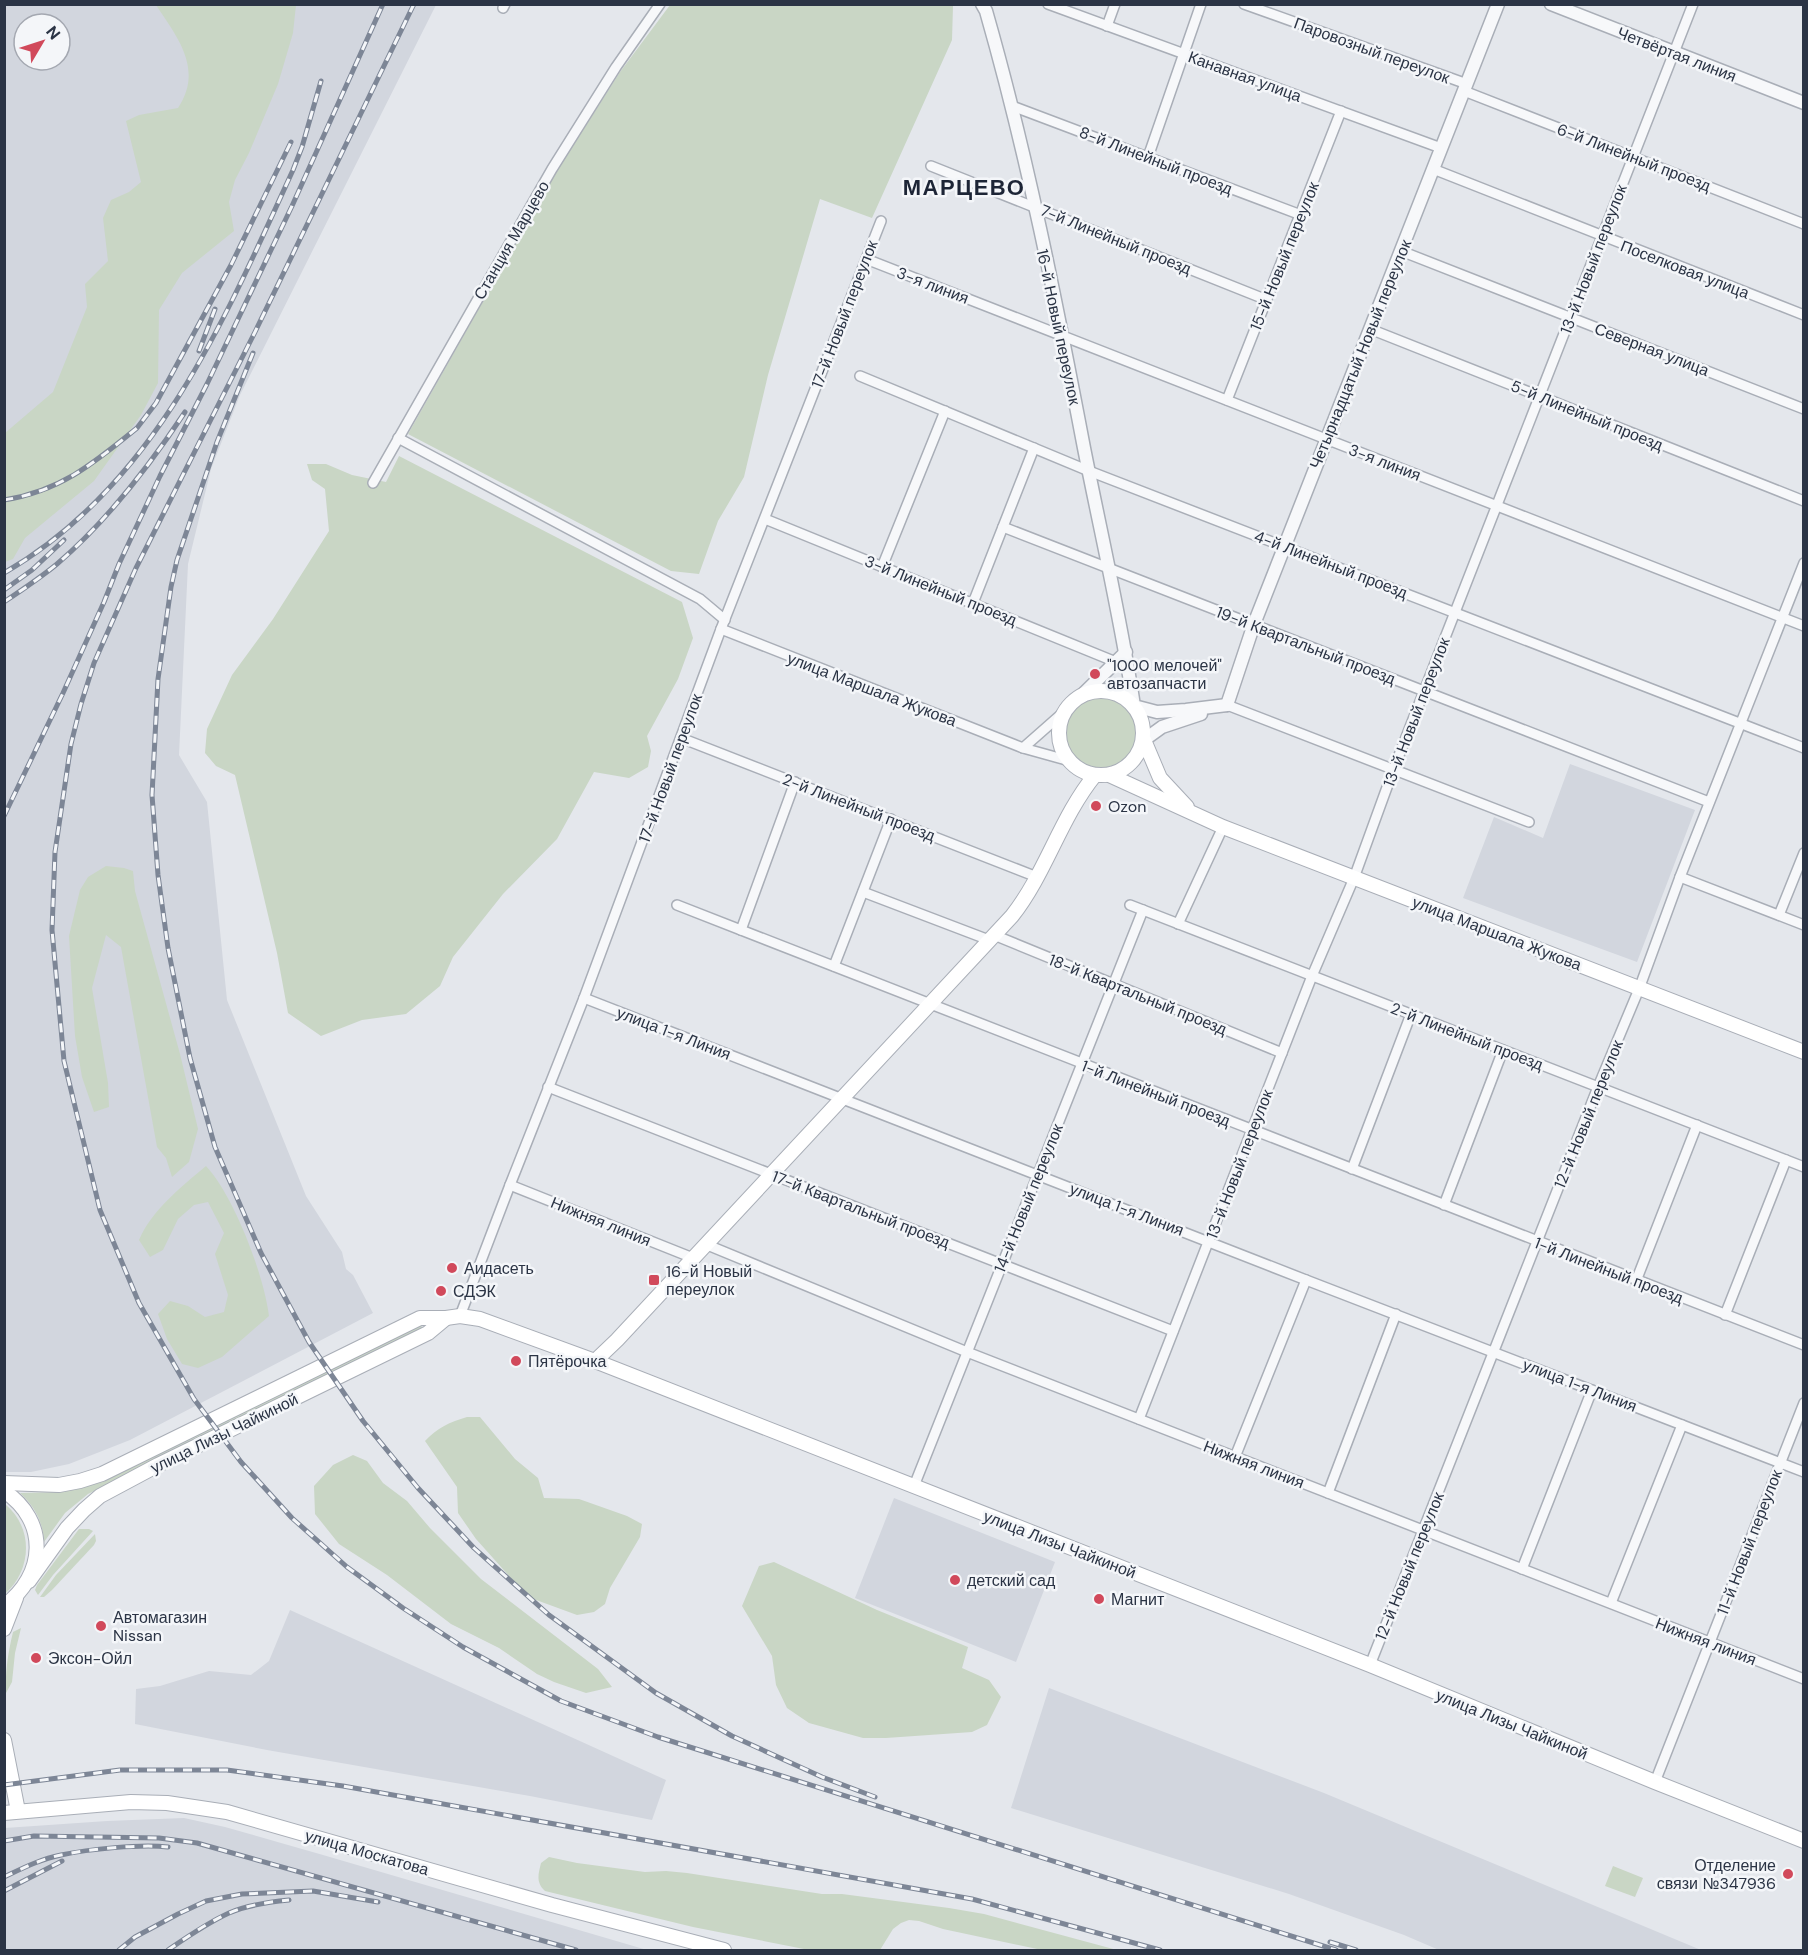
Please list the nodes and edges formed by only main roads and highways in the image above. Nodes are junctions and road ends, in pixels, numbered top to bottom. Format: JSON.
{"nodes":[{"id":1,"x":1144,"y":740,"type":"junction"},
{"id":2,"x":1071,"y":763,"type":"junction"},
{"id":3,"x":1102,"y":775,"type":"junction"},
{"id":4,"x":1079,"y":795,"type":"junction"},
{"id":5,"x":1192,"y":813,"type":"junction"},
{"id":6,"x":1803,"y":1052,"type":"edge"},
{"id":7,"x":453,"y":1317,"type":"junction"},
{"id":8,"x":595,"y":1361,"type":"junction"},
{"id":9,"x":4,"y":1483,"type":"edge"},
{"id":10,"x":4,"y":1491,"type":"edge"},
{"id":11,"x":29,"y":1581,"type":"junction"},
{"id":12,"x":10,"y":1602,"type":"edge"},
{"id":13,"x":4,"y":1629,"type":"edge"},
{"id":14,"x":4,"y":1740,"type":"edge"},
{"id":15,"x":11,"y":1812,"type":"edge"},
{"id":16,"x":1803,"y":1841,"type":"edge"},
{"id":17,"x":724,"y":1950,"type":"edge"}],
"edges":[{"from":1,"to":2,"type":"main road"},
{"from":1,"to":3,"type":"main road"},
{"from":1,"to":5,"type":"main road","name":"улица Маршала Жукова"},
{"from":2,"to":3,"type":"main road"},
{"from":2,"to":4,"type":"main road"},
{"from":3,"to":4,"type":"main road"},
{"from":3,"to":5,"type":"main road","name":"улица Маршала Жукова"},
{"from":4,"to":8,"type":"main road"},
{"from":5,"to":6,"type":"main road","name":"улица Маршала Жукова"},
{"from":7,"to":8,"type":"main road","name":"улица Лизы Чайкиной"},
{"from":7,"to":9,"type":"main road","name":"улица Лизы Чайкиной"},
{"from":7,"to":11,"type":"main road","name":"улица Лизы Чайкиной"},
{"from":8,"to":16,"type":"main road","name":"улица Лизы Чайкиной"},
{"from":10,"to":11,"type":"main road"},
{"from":11,"to":12,"type":"main road","name":"улица Лизы Чайкиной"},
{"from":12,"to":13,"type":"main road","name":"улица Лизы Чайкиной"},
{"from":14,"to":15,"type":"main road"},
{"from":15,"to":17,"type":"main road","name":"улица Москатова"}]}
